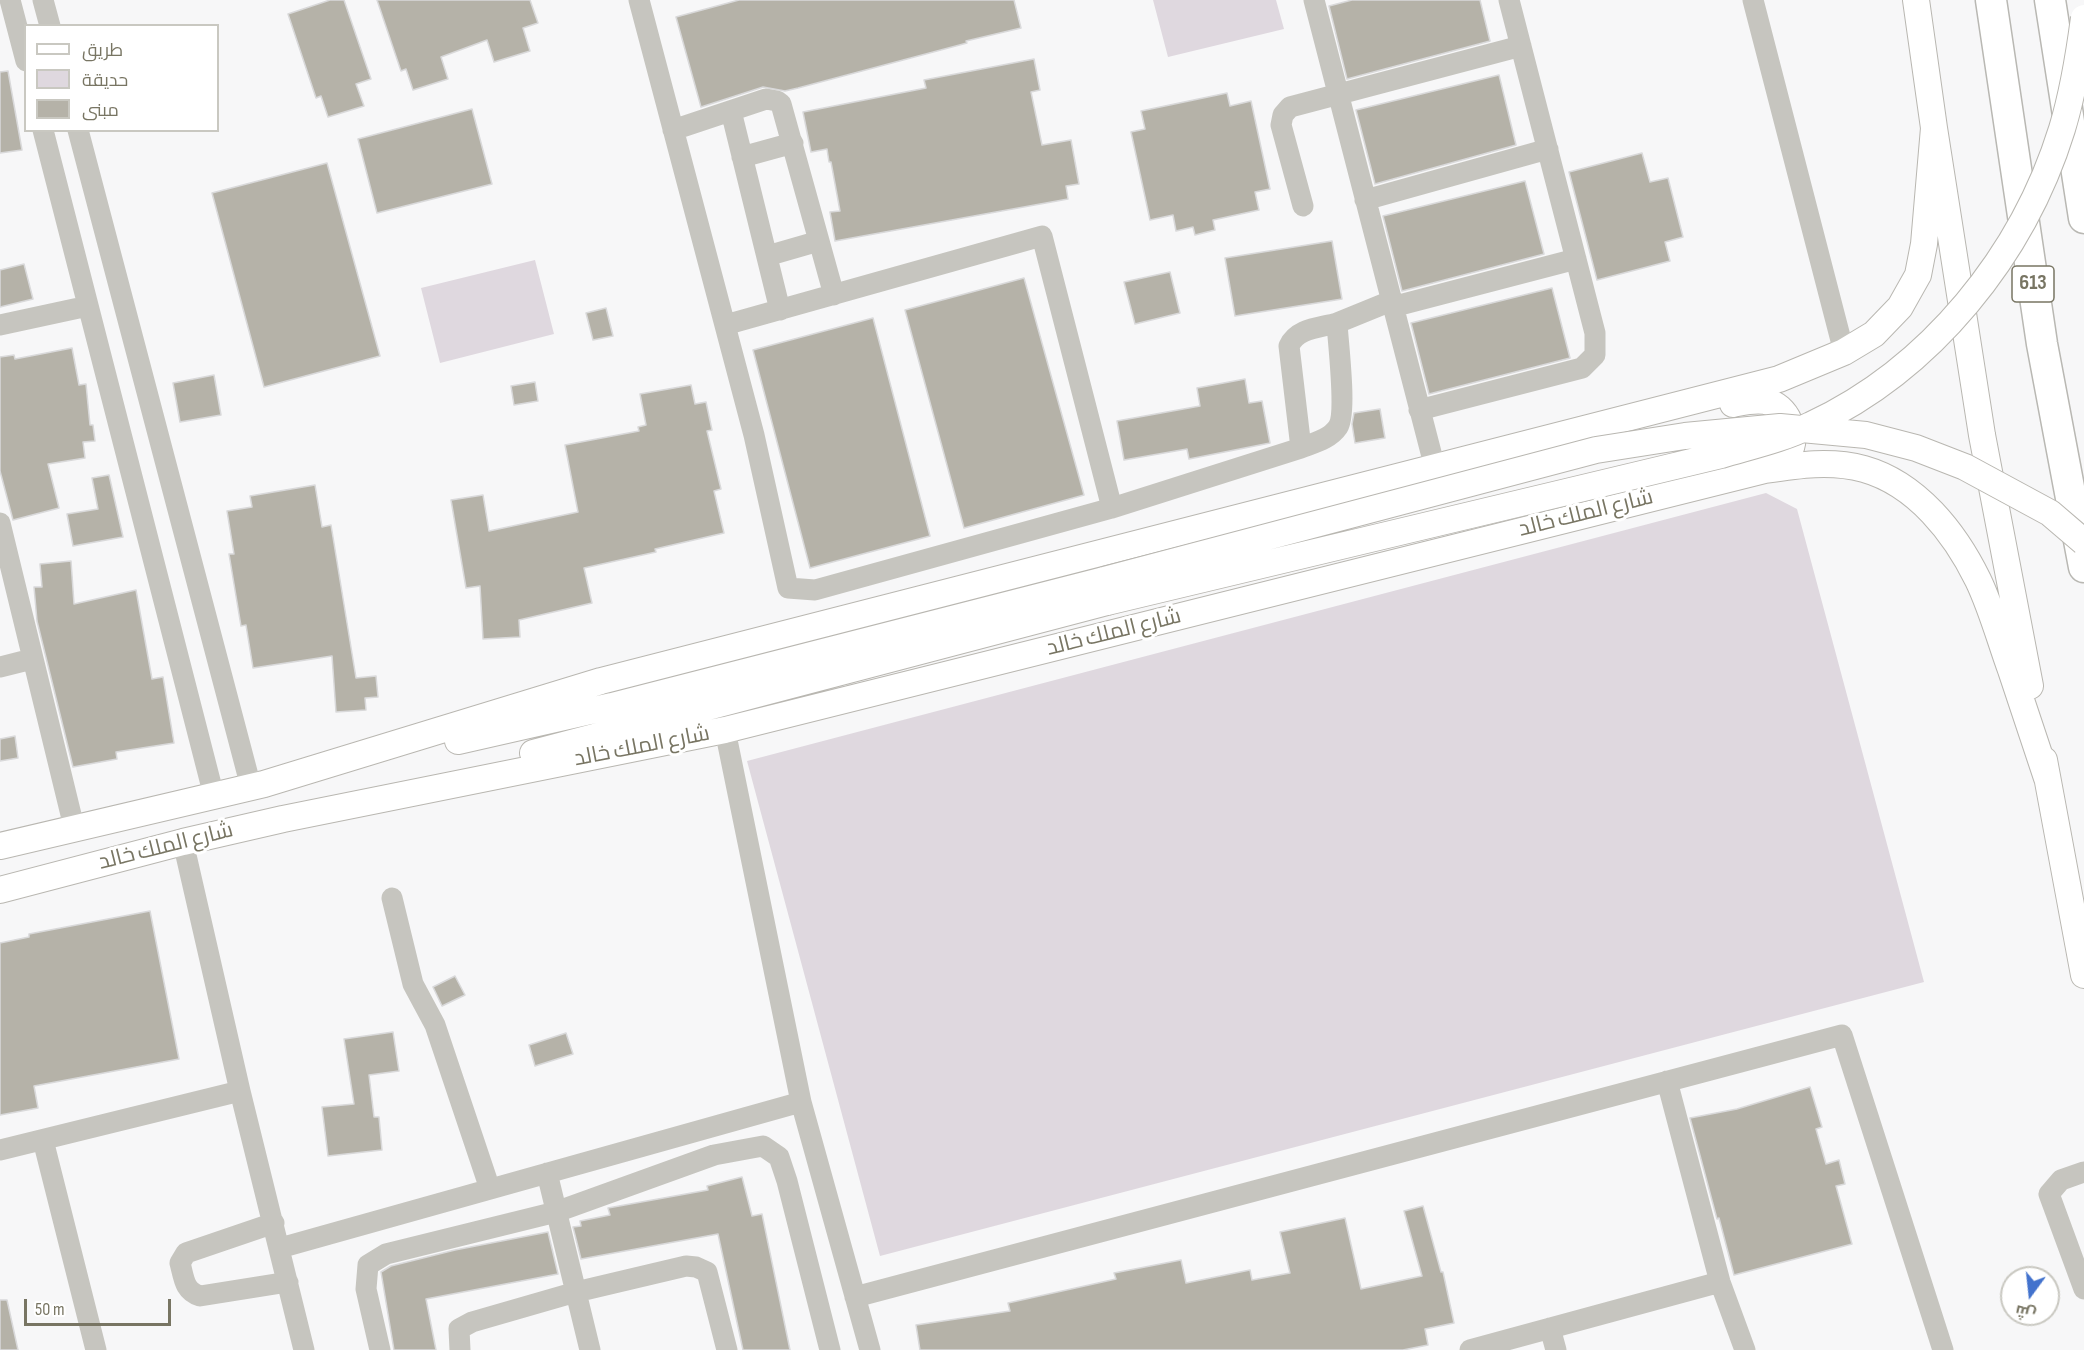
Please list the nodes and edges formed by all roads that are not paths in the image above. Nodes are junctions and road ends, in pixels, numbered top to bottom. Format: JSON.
{"nodes":[{"id":1,"x":10,"y":0,"type":"edge"},
{"id":2,"x":43,"y":0,"type":"edge"},
{"id":3,"x":639,"y":0,"type":"edge"},
{"id":4,"x":1314,"y":0,"type":"edge"},
{"id":5,"x":1509,"y":0,"type":"edge"},
{"id":6,"x":1753,"y":0,"type":"edge"},
{"id":7,"x":1916,"y":0,"type":"edge"},
{"id":8,"x":1990,"y":0,"type":"edge"},
{"id":9,"x":2050,"y":0,"type":"edge"},
{"id":10,"x":2084,"y":18,"type":"edge"},
{"id":11,"x":49,"y":24,"type":"edge"},
{"id":12,"x":1521,"y":46,"type":"junction"},
{"id":13,"x":24,"y":53,"type":"edge"},
{"id":14,"x":1338,"y":95,"type":"junction"},
{"id":15,"x":731,"y":111,"type":"junction"},
{"id":16,"x":1934,"y":128,"type":"junction"},
{"id":17,"x":674,"y":130,"type":"junction"},
{"id":18,"x":44,"y":132,"type":"edge"},
{"id":19,"x":79,"y":132,"type":"edge"},
{"id":20,"x":793,"y":143,"type":"junction"},
{"id":21,"x":1548,"y":149,"type":"junction"},
{"id":22,"x":742,"y":157,"type":"junction"},
{"id":23,"x":1365,"y":200,"type":"junction"},
{"id":24,"x":1303,"y":206,"type":"dead end"},
{"id":25,"x":2084,"y":218,"type":"edge"},
{"id":26,"x":819,"y":241,"type":"junction"},
{"id":27,"x":767,"y":256,"type":"junction"},
{"id":28,"x":1576,"y":259,"type":"junction"},
{"id":29,"x":834,"y":295,"type":"junction"},
{"id":30,"x":1392,"y":304,"type":"junction"},
{"id":31,"x":88,"y":306,"type":"junction"},
{"id":32,"x":780,"y":310,"type":"junction"},
{"id":33,"x":1337,"y":323,"type":"junction"},
{"id":34,"x":0,"y":326,"type":"edge"},
{"id":35,"x":725,"y":326,"type":"junction"},
{"id":36,"x":1844,"y":352,"type":"junction"},
{"id":37,"x":1419,"y":410,"type":"junction"},
{"id":38,"x":1637,"y":416,"type":"junction"},
{"id":39,"x":1301,"y":448,"type":"junction"},
{"id":40,"x":1435,"y":468,"type":"junction"},
{"id":41,"x":1765,"y":470,"type":"junction"},
{"id":42,"x":1112,"y":508,"type":"junction"},
{"id":43,"x":0,"y":523,"type":"edge"},
{"id":44,"x":2084,"y":542,"type":"edge"},
{"id":45,"x":2084,"y":567,"type":"edge"},
{"id":46,"x":1106,"y":591,"type":"junction"},
{"id":47,"x":32,"y":659,"type":"junction"},
{"id":48,"x":0,"y":667,"type":"edge"},
{"id":49,"x":725,"y":730,"type":"junction"},
{"id":50,"x":2047,"y":778,"type":"junction"},
{"id":51,"x":258,"y":786,"type":"junction"},
{"id":52,"x":214,"y":796,"type":"junction"},
{"id":53,"x":283,"y":819,"type":"junction"},
{"id":54,"x":74,"y":827,"type":"junction"},
{"id":55,"x":183,"y":842,"type":"junction"},
{"id":56,"x":0,"y":846,"type":"edge"},
{"id":57,"x":0,"y":890,"type":"edge"},
{"id":58,"x":392,"y":898,"type":"dead end"},
{"id":59,"x":2084,"y":975,"type":"edge"},
{"id":60,"x":1667,"y":1081,"type":"junction"},
{"id":61,"x":240,"y":1091,"type":"junction"},
{"id":62,"x":801,"y":1102,"type":"junction"},
{"id":63,"x":43,"y":1140,"type":"junction"},
{"id":64,"x":0,"y":1150,"type":"edge"},
{"id":65,"x":2084,"y":1172,"type":"edge"},
{"id":66,"x":547,"y":1173,"type":"junction"},
{"id":67,"x":490,"y":1189,"type":"junction"},
{"id":68,"x":556,"y":1212,"type":"junction"},
{"id":69,"x":274,"y":1223,"type":"junction"},
{"id":70,"x":280,"y":1248,"type":"junction"},
{"id":71,"x":288,"y":1282,"type":"junction"},
{"id":72,"x":1720,"y":1282,"type":"junction"},
{"id":73,"x":2084,"y":1289,"type":"edge"},
{"id":74,"x":576,"y":1292,"type":"junction"},
{"id":75,"x":855,"y":1297,"type":"junction"},
{"id":76,"x":1550,"y":1328,"type":"junction"},
{"id":77,"x":96,"y":1350,"type":"edge"},
{"id":78,"x":304,"y":1350,"type":"edge"},
{"id":79,"x":380,"y":1350,"type":"edge"},
{"id":80,"x":460,"y":1350,"type":"edge"},
{"id":81,"x":590,"y":1350,"type":"edge"},
{"id":82,"x":727,"y":1350,"type":"edge"},
{"id":83,"x":830,"y":1350,"type":"edge"},
{"id":84,"x":870,"y":1350,"type":"edge"},
{"id":85,"x":1470,"y":1350,"type":"edge"},
{"id":86,"x":1556,"y":1350,"type":"edge"},
{"id":87,"x":1745,"y":1350,"type":"edge"},
{"id":88,"x":1943,"y":1350,"type":"edge"}],
"edges":[{"from":1,"to":13,"type":"street"},
{"from":2,"to":11,"type":"street"},
{"from":3,"to":17,"type":"street"},
{"from":4,"to":14,"type":"street"},
{"from":5,"to":12,"type":"street"},
{"from":6,"to":36,"type":"street"},
{"from":7,"to":16,"type":"main road"},
{"from":8,"to":45,"type":"highway","number":"613"},
{"from":9,"to":25,"type":"highway"},
{"from":10,"to":46,"type":"main road","bridge":true},
{"from":12,"to":14,"type":"street"},
{"from":12,"to":21,"type":"street"},
{"from":14,"to":23,"type":"street"},
{"from":14,"to":24,"type":"street"},
{"from":15,"to":17,"type":"street"},
{"from":15,"to":20,"type":"street"},
{"from":15,"to":22,"type":"street"},
{"from":16,"to":36,"type":"main road","name":"شارع الملك خالد"},
{"from":16,"to":50,"type":"main road"},
{"from":17,"to":35,"type":"street"},
{"from":18,"to":31,"type":"street"},
{"from":19,"to":51,"type":"street"},
{"from":20,"to":22,"type":"street"},
{"from":20,"to":26,"type":"street"},
{"from":21,"to":23,"type":"street"},
{"from":21,"to":28,"type":"street"},
{"from":22,"to":27,"type":"street"},
{"from":23,"to":30,"type":"street"},
{"from":26,"to":27,"type":"street"},
{"from":26,"to":29,"type":"street"},
{"from":27,"to":32,"type":"street"},
{"from":28,"to":30,"type":"street"},
{"from":28,"to":37,"type":"street"},
{"from":29,"to":32,"type":"street"},
{"from":29,"to":42,"type":"street"},
{"from":30,"to":33,"type":"street"},
{"from":30,"to":37,"type":"street"},
{"from":31,"to":34,"type":"street"},
{"from":31,"to":52,"type":"street"},
{"from":32,"to":35,"type":"street"},
{"from":33,"to":39,"type":"street"},
{"from":33,"to":39,"type":"street"},
{"from":35,"to":42,"type":"street"},
{"from":36,"to":38,"type":"main road","name":"شارع الملك خالد"},
{"from":37,"to":40,"type":"street"},
{"from":38,"to":40,"type":"main road","name":"شارع الملك خالد"},
{"from":38,"to":41,"type":"main road"},
{"from":39,"to":42,"type":"street"},
{"from":40,"to":51,"type":"main road","name":"شارع الملك خالد"},
{"from":41,"to":49,"type":"main road","name":"شارع الملك خالد"},
{"from":41,"to":50,"type":"main road","name":"شارع الملك خالد"},
{"from":43,"to":47,"type":"street"},
{"from":44,"to":46,"type":"main road","bridge":true},
{"from":46,"to":51,"type":"main road"},
{"from":46,"to":53,"type":"main road"},
{"from":47,"to":48,"type":"street"},
{"from":47,"to":54,"type":"street"},
{"from":49,"to":53,"type":"main road","name":"شارع الملك خالد"},
{"from":49,"to":62,"type":"street"},
{"from":50,"to":59,"type":"main road"},
{"from":51,"to":52,"type":"main road","name":"شارع الملك خالد"},
{"from":52,"to":54,"type":"main road","name":"شارع الملك خالد"},
{"from":53,"to":55,"type":"main road","name":"شارع الملك خالد"},
{"from":54,"to":56,"type":"main road","name":"شارع الملك خالد"},
{"from":55,"to":57,"type":"main road","name":"شارع الملك خالد"},
{"from":55,"to":61,"type":"street"},
{"from":58,"to":67,"type":"street"},
{"from":60,"to":72,"type":"street"},
{"from":60,"to":75,"type":"street"},
{"from":60,"to":88,"type":"street"},
{"from":61,"to":63,"type":"street"},
{"from":61,"to":69,"type":"street"},
{"from":62,"to":66,"type":"street"},
{"from":62,"to":75,"type":"street"},
{"from":63,"to":64,"type":"street"},
{"from":63,"to":77,"type":"street"},
{"from":65,"to":73,"type":"street"},
{"from":66,"to":67,"type":"street"},
{"from":66,"to":68,"type":"street"},
{"from":67,"to":70,"type":"street"},
{"from":68,"to":74,"type":"street"},
{"from":68,"to":79,"type":"street"},
{"from":68,"to":83,"type":"street"},
{"from":69,"to":70,"type":"street"},
{"from":69,"to":71,"type":"street"},
{"from":70,"to":71,"type":"street"},
{"from":71,"to":78,"type":"street"},
{"from":72,"to":76,"type":"street"},
{"from":72,"to":87,"type":"street"},
{"from":74,"to":80,"type":"street"},
{"from":74,"to":81,"type":"street"},
{"from":74,"to":82,"type":"street"},
{"from":75,"to":84,"type":"street"},
{"from":76,"to":85,"type":"street"},
{"from":76,"to":86,"type":"street"}]}
